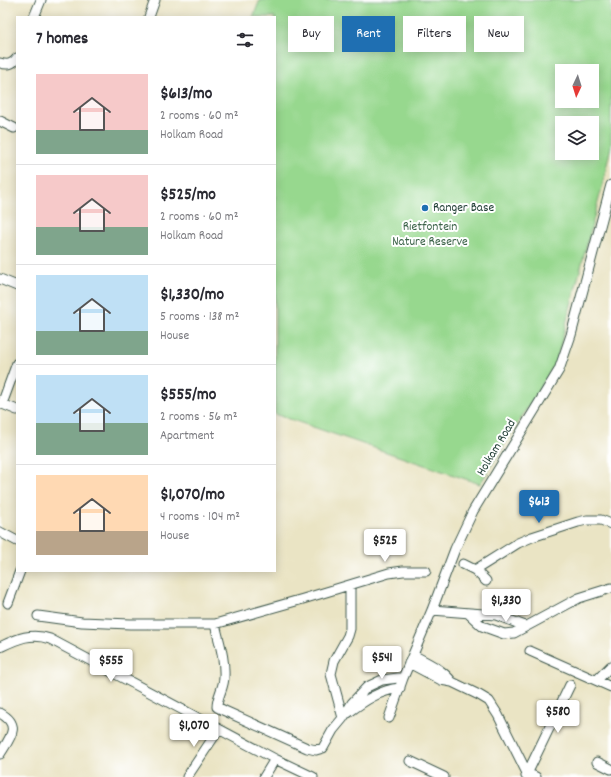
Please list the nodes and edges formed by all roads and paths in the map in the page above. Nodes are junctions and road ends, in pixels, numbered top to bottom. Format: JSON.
{"nodes":[{"id":1,"x":41,"y":0,"type":"edge"},
{"id":2,"x":154,"y":1,"type":"edge"},
{"id":3,"x":34,"y":16,"type":"edge"},
{"id":4,"x":149,"y":16,"type":"edge"},
{"id":5,"x":16,"y":59,"type":"edge"},
{"id":6,"x":0,"y":63,"type":"edge"},
{"id":7,"x":0,"y":121,"type":"edge"},
{"id":8,"x":14,"y":128,"type":"dead end"},
{"id":9,"x":611,"y":185,"type":"edge"},
{"id":10,"x":0,"y":279,"type":"edge"},
{"id":11,"x":16,"y":286,"type":"edge"},
{"id":12,"x":16,"y":365,"type":"edge"},
{"id":13,"x":1,"y":403,"type":"edge"},
{"id":14,"x":16,"y":410,"type":"edge"},
{"id":15,"x":611,"y":524,"type":"edge"},
{"id":16,"x":0,"y":532,"type":"edge"},
{"id":17,"x":16,"y":540,"type":"edge"},
{"id":18,"x":463,"y":564,"type":"dead end"},
{"id":19,"x":475,"y":570,"type":"junction"},
{"id":20,"x":20,"y":572,"type":"edge"},
{"id":21,"x":426,"y":572,"type":"dead end"},
{"id":22,"x":486,"y":581,"type":"dead end"},
{"id":23,"x":350,"y":585,"type":"junction"},
{"id":24,"x":611,"y":588,"type":"edge"},
{"id":25,"x":8,"y":603,"type":"dead end"},
{"id":26,"x":432,"y":610,"type":"junction"},
{"id":27,"x":469,"y":614,"type":"junction"},
{"id":28,"x":38,"y":616,"type":"dead end"},
{"id":29,"x":215,"y":624,"type":"junction"},
{"id":30,"x":525,"y":626,"type":"junction"},
{"id":31,"x":0,"y":647,"type":"edge"},
{"id":32,"x":530,"y":651,"type":"dead end"},
{"id":33,"x":413,"y":656,"type":"junction"},
{"id":34,"x":611,"y":666,"type":"edge"},
{"id":35,"x":403,"y":678,"type":"junction"},
{"id":36,"x":597,"y":680,"type":"junction"},
{"id":37,"x":452,"y":682,"type":"junction"},
{"id":38,"x":570,"y":685,"type":"dead end"},
{"id":39,"x":611,"y":687,"type":"edge"},
{"id":40,"x":400,"y":688,"type":"junction"},
{"id":41,"x":0,"y":713,"type":"edge"},
{"id":42,"x":343,"y":718,"type":"junction"},
{"id":43,"x":389,"y":718,"type":"dead end"},
{"id":44,"x":219,"y":729,"type":"junction"},
{"id":45,"x":0,"y":754,"type":"edge"},
{"id":46,"x":275,"y":759,"type":"junction"},
{"id":47,"x":410,"y":761,"type":"dead end"},
{"id":48,"x":597,"y":762,"type":"dead end"},
{"id":49,"x":611,"y":769,"type":"edge"},
{"id":50,"x":526,"y":775,"type":"edge"},
{"id":51,"x":186,"y":777,"type":"edge"},
{"id":52,"x":264,"y":777,"type":"edge"},
{"id":53,"x":313,"y":777,"type":"edge"},
{"id":54,"x":444,"y":777,"type":"edge"},
{"id":55,"x":536,"y":777,"type":"edge"}],
"edges":[{"from":1,"to":3,"type":"street"},
{"from":2,"to":4,"type":"street"},
{"from":5,"to":6,"type":"street"},
{"from":7,"to":8,"type":"street"},
{"from":9,"to":26,"type":"street","name":"Holkam Road"},
{"from":10,"to":11,"type":"street"},
{"from":12,"to":13,"type":"street"},
{"from":13,"to":14,"type":"street"},
{"from":15,"to":19,"type":"street"},
{"from":16,"to":17,"type":"street"},
{"from":18,"to":19,"type":"street"},
{"from":19,"to":22,"type":"street"},
{"from":20,"to":25,"type":"street"},
{"from":21,"to":23,"type":"street"},
{"from":23,"to":29,"type":"street"},
{"from":23,"to":42,"type":"street"},
{"from":24,"to":30,"type":"street"},
{"from":26,"to":27,"type":"street"},
{"from":26,"to":33,"type":"street","name":"Holkam Road"},
{"from":27,"to":30,"type":"street"},
{"from":27,"to":30,"type":"street"},
{"from":28,"to":29,"type":"street"},
{"from":29,"to":42,"type":"street"},
{"from":31,"to":44,"type":"street"},
{"from":32,"to":36,"type":"street"},
{"from":33,"to":35,"type":"street","name":"Holkam Road"},
{"from":33,"to":37,"type":"street"},
{"from":33,"to":37,"type":"street"},
{"from":34,"to":36,"type":"street"},
{"from":35,"to":40,"type":"street","name":"Holkam Road"},
{"from":35,"to":42,"type":"street"},
{"from":36,"to":39,"type":"street"},
{"from":37,"to":50,"type":"street"},
{"from":38,"to":50,"type":"street"},
{"from":40,"to":42,"type":"street"},
{"from":40,"to":43,"type":"street","name":"Holkam Road"},
{"from":41,"to":45,"type":"street"},
{"from":44,"to":46,"type":"street"},
{"from":44,"to":51,"type":"street"},
{"from":46,"to":52,"type":"street"},
{"from":46,"to":53,"type":"street"},
{"from":47,"to":54,"type":"street"},
{"from":48,"to":49,"type":"street"},
{"from":50,"to":55,"type":"street"}]}
